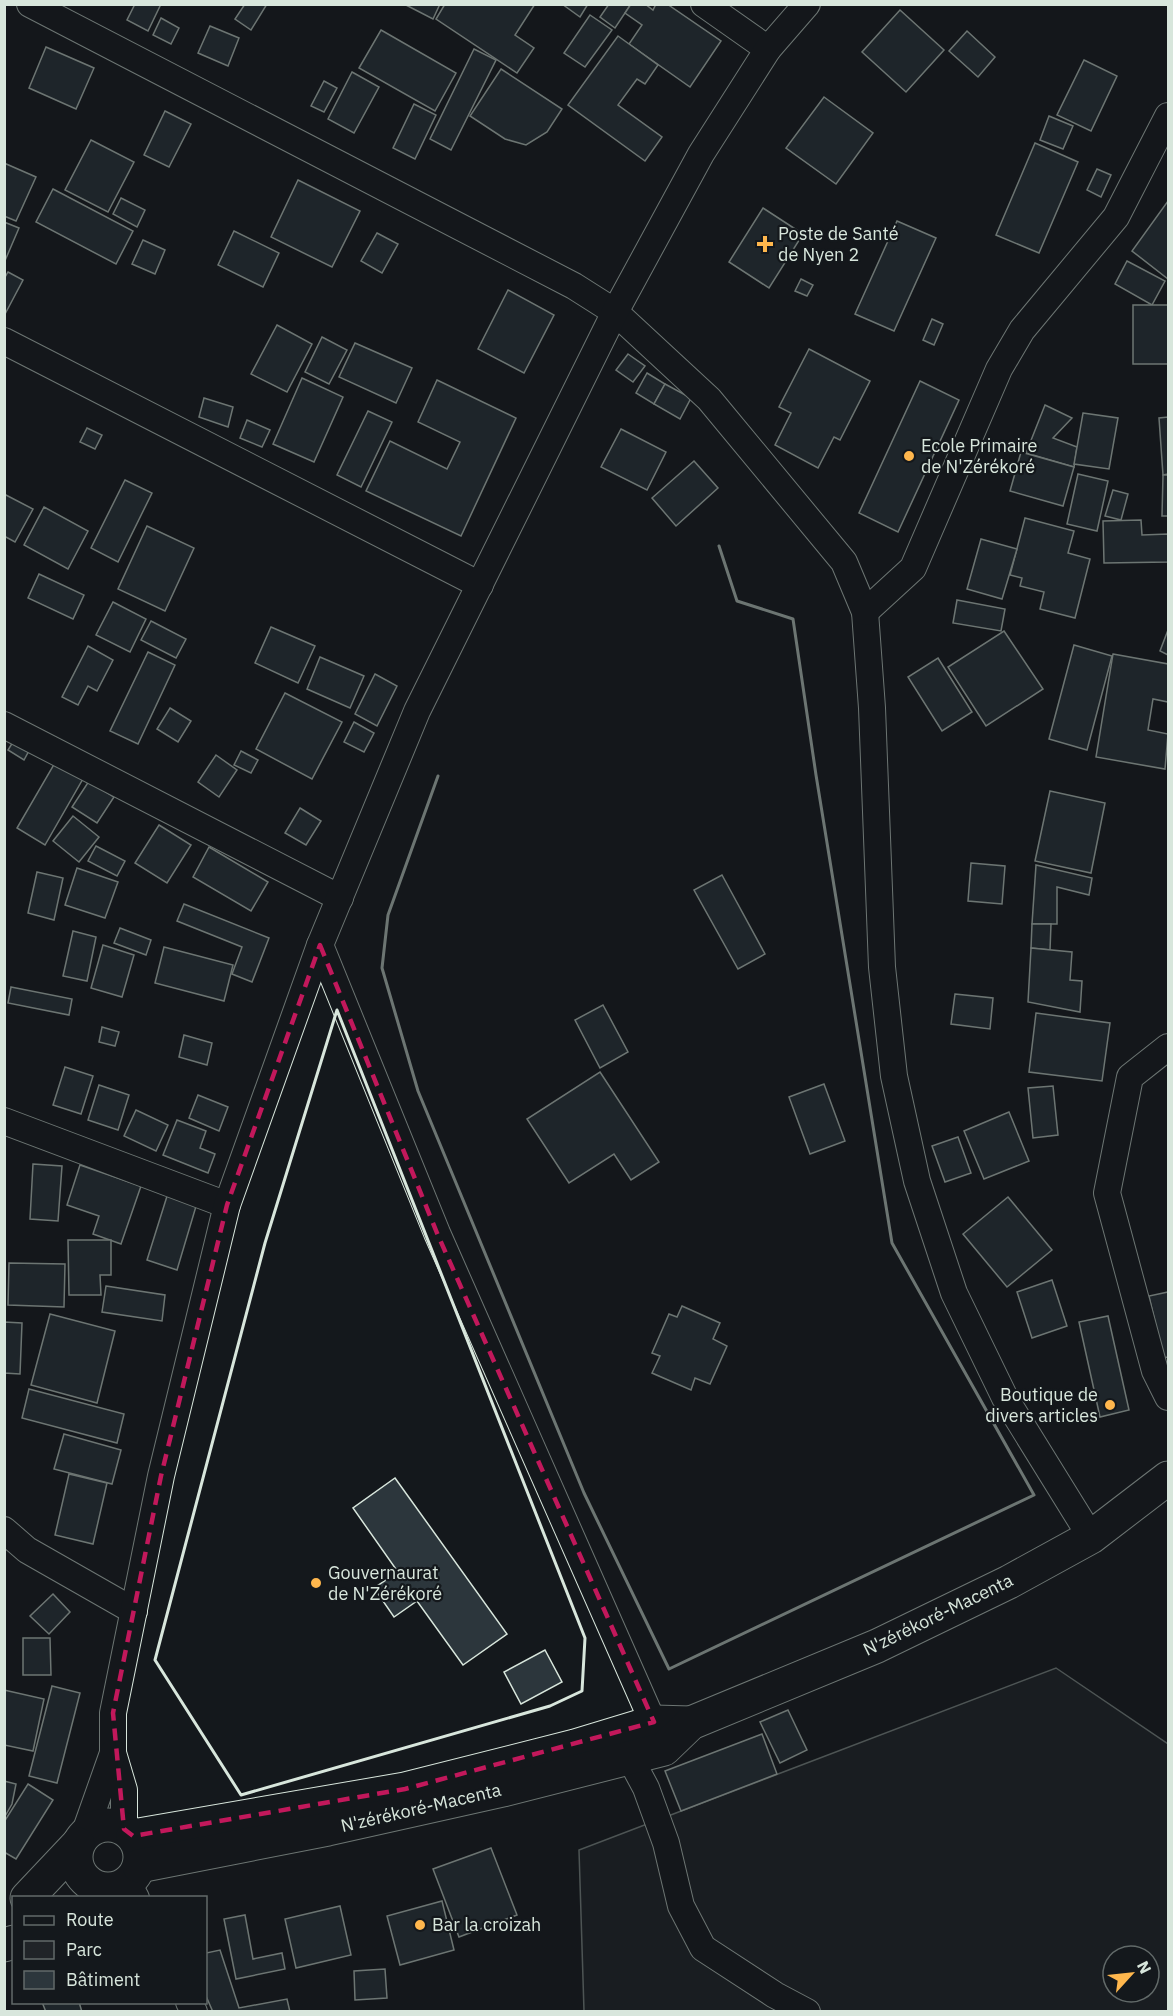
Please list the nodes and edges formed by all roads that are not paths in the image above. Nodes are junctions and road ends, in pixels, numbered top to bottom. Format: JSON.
{"nodes":[{"id":1,"x":30,"y":4,"type":"edge"},
{"id":2,"x":704,"y":4,"type":"edge"},
{"id":3,"x":807,"y":4,"type":"edge"},
{"id":4,"x":768,"y":49,"type":"junction"},
{"id":5,"x":1168,"y":117,"type":"edge"},
{"id":6,"x":615,"y":312,"type":"junction"},
{"id":7,"x":4,"y":341,"type":"edge"},
{"id":8,"x":480,"y":585,"type":"junction"},
{"id":9,"x":865,"y":612,"type":"junction"},
{"id":10,"x":4,"y":725,"type":"edge"},
{"id":11,"x":340,"y":898,"type":"junction"},
{"id":12,"x":320,"y":945,"type":"junction"},
{"id":13,"x":1168,"y":1047,"type":"edge"},
{"id":14,"x":4,"y":1121,"type":"edge"},
{"id":15,"x":227,"y":1205,"type":"junction"},
{"id":16,"x":1168,"y":1397,"type":"edge"},
{"id":17,"x":1168,"y":1479,"type":"edge"},
{"id":18,"x":4,"y":1530,"type":"edge"},
{"id":19,"x":1091,"y":1538,"type":"junction"},
{"id":20,"x":134,"y":1611,"type":"junction"},
{"id":21,"x":659,"y":1736,"type":"junction"},
{"id":22,"x":113,"y":1753,"type":"junction"},
{"id":23,"x":630,"y":1758,"type":"junction"},
{"id":24,"x":81,"y":1839,"type":"junction"},
{"id":25,"x":123,"y":1871,"type":"edge"},
{"id":26,"x":29,"y":1896,"type":"edge"},
{"id":27,"x":807,"y":2012,"type":"edge"}],
"edges":[{"from":1,"to":6,"type":"street"},
{"from":2,"to":4,"type":"street"},
{"from":3,"to":4,"type":"street"},
{"from":4,"to":6,"type":"street"},
{"from":5,"to":9,"type":"street"},
{"from":6,"to":8,"type":"street"},
{"from":6,"to":9,"type":"street"},
{"from":7,"to":8,"type":"street"},
{"from":8,"to":11,"type":"street"},
{"from":9,"to":19,"type":"street"},
{"from":10,"to":11,"type":"street"},
{"from":11,"to":12,"type":"street"},
{"from":12,"to":15,"type":"street"},
{"from":12,"to":21,"type":"street"},
{"from":13,"to":16,"type":"street"},
{"from":14,"to":15,"type":"street"},
{"from":15,"to":20,"type":"street"},
{"from":17,"to":19,"type":"highway","name":"N'zérékoré-Macenta"},
{"from":18,"to":20,"type":"street"},
{"from":19,"to":21,"type":"highway","name":"N'zérékoré-Macenta"},
{"from":20,"to":22,"type":"street"},
{"from":21,"to":23,"type":"highway","name":"N'zérékoré-Macenta"},
{"from":21,"to":25,"type":"highway","name":"N'zérékoré-Macenta"},
{"from":22,"to":24,"type":"street"},
{"from":22,"to":25,"type":"street"},
{"from":23,"to":25,"type":"highway","name":"N'zérékoré-Macenta"},
{"from":23,"to":27,"type":"street"},
{"from":24,"to":25,"type":"highway"},
{"from":24,"to":25,"type":"highway"},
{"from":24,"to":26,"type":"highway"}]}
